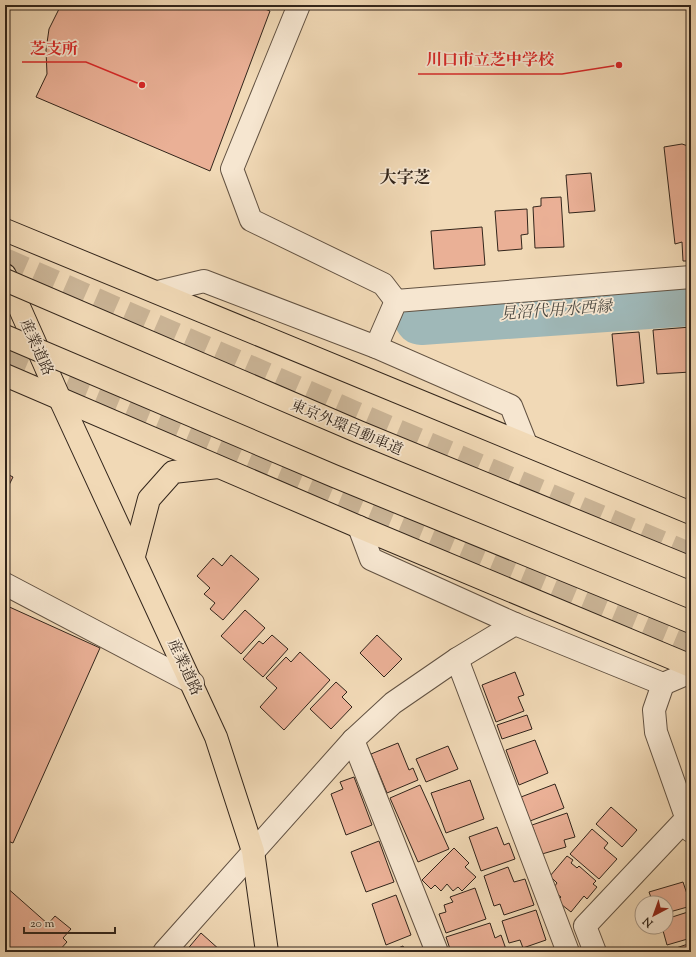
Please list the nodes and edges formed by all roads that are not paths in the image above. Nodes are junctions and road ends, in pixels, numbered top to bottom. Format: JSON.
{"nodes":[{"id":1,"x":299,"y":5,"type":"edge"},
{"id":2,"x":5,"y":230,"type":"edge"},
{"id":3,"x":5,"y":275,"type":"edge"},
{"id":4,"x":691,"y":277,"type":"edge"},
{"id":5,"x":5,"y":280,"type":"edge"},
{"id":6,"x":158,"y":292,"type":"junction"},
{"id":7,"x":396,"y":301,"type":"junction"},
{"id":8,"x":5,"y":313,"type":"edge"},
{"id":9,"x":5,"y":336,"type":"edge"},
{"id":10,"x":376,"y":347,"type":"junction"},
{"id":11,"x":5,"y":374,"type":"edge"},
{"id":12,"x":59,"y":398,"type":"junction"},
{"id":13,"x":526,"y":444,"type":"junction"},
{"id":14,"x":218,"y":467,"type":"junction"},
{"id":15,"x":691,"y":513,"type":"edge"},
{"id":16,"x":359,"y":527,"type":"junction"},
{"id":17,"x":134,"y":556,"type":"junction"},
{"id":18,"x":691,"y":568,"type":"edge"},
{"id":19,"x":5,"y":584,"type":"edge"},
{"id":20,"x":691,"y":622,"type":"edge"},
{"id":21,"x":515,"y":624,"type":"junction"},
{"id":22,"x":457,"y":659,"type":"junction"},
{"id":23,"x":691,"y":666,"type":"edge"},
{"id":24,"x":691,"y":672,"type":"edge"},
{"id":25,"x":193,"y":683,"type":"junction"},
{"id":26,"x":663,"y":684,"type":"junction"},
{"id":27,"x":353,"y":740,"type":"junction"},
{"id":28,"x":689,"y":825,"type":"edge"},
{"id":29,"x":253,"y":850,"type":"junction"},
{"id":30,"x":563,"y":949,"type":"edge"},
{"id":31,"x":164,"y":952,"type":"edge"},
{"id":32,"x":267,"y":952,"type":"edge"},
{"id":33,"x":437,"y":952,"type":"edge"},
{"id":34,"x":595,"y":952,"type":"edge"}],
"edges":[{"from":1,"to":7,"type":"street"},
{"from":2,"to":6,"type":"main road"},
{"from":3,"to":12,"type":"main road","name":"産業道路"},
{"from":4,"to":7,"type":"street"},
{"from":5,"to":18,"type":"main road","name":"東京外環自動車道","bridge":true},
{"from":6,"to":10,"type":"street"},
{"from":6,"to":13,"type":"main road"},
{"from":7,"to":10,"type":"street"},
{"from":8,"to":12,"type":"main road","name":"産業道路"},
{"from":9,"to":20,"type":"main road","bridge":true},
{"from":10,"to":13,"type":"street"},
{"from":11,"to":12,"type":"main road"},
{"from":12,"to":14,"type":"main road"},
{"from":12,"to":17,"type":"main road","name":"産業道路"},
{"from":13,"to":15,"type":"main road"},
{"from":14,"to":16,"type":"main road"},
{"from":14,"to":17,"type":"main road"},
{"from":16,"to":21,"type":"street"},
{"from":16,"to":23,"type":"main road"},
{"from":17,"to":25,"type":"main road","name":"産業道路"},
{"from":19,"to":25,"type":"street"},
{"from":21,"to":22,"type":"street"},
{"from":21,"to":26,"type":"street"},
{"from":22,"to":27,"type":"street"},
{"from":22,"to":30,"type":"street"},
{"from":24,"to":26,"type":"street"},
{"from":25,"to":29,"type":"main road","name":"産業道路"},
{"from":26,"to":28,"type":"street"},
{"from":27,"to":29,"type":"street"},
{"from":27,"to":33,"type":"street"},
{"from":28,"to":34,"type":"street"},
{"from":29,"to":31,"type":"street"},
{"from":29,"to":32,"type":"main road","name":"産業道路"}]}
